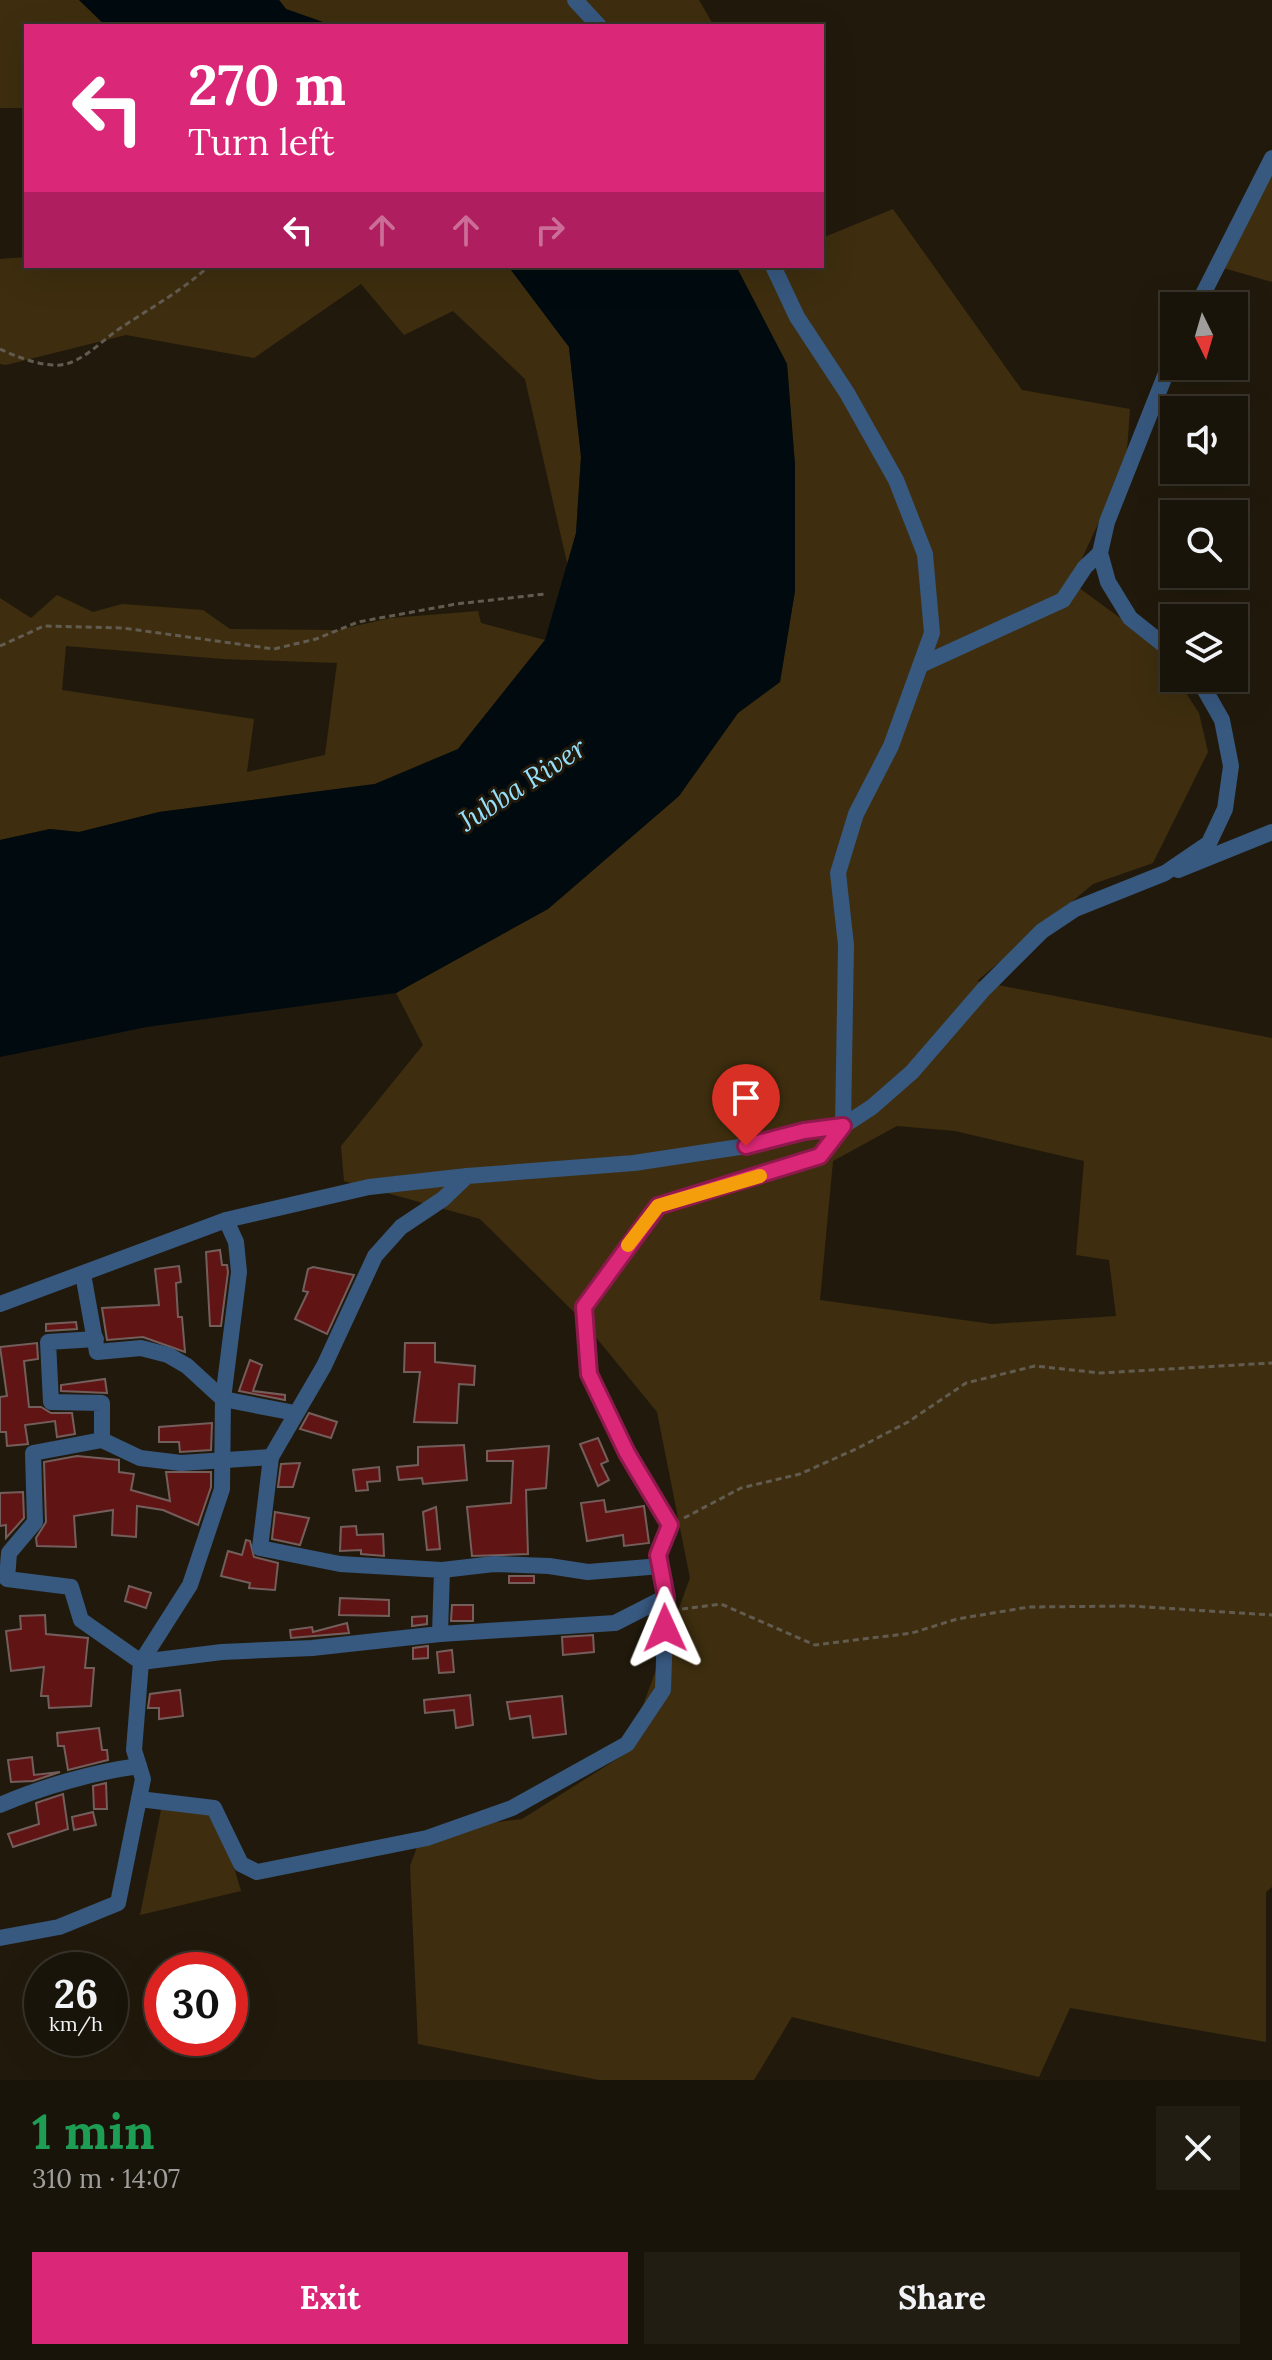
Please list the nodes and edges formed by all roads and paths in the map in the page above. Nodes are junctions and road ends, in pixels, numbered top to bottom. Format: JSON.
{"nodes":[{"id":1,"x":575,"y":0,"type":"edge"},
{"id":2,"x":597,"y":24,"type":"edge"},
{"id":3,"x":1272,"y":158,"type":"edge"},
{"id":4,"x":207,"y":268,"type":"edge"},
{"id":5,"x":774,"y":268,"type":"edge"},
{"id":6,"x":1204,"y":292,"type":"edge"},
{"id":7,"x":0,"y":349,"type":"edge"},
{"id":8,"x":1163,"y":380,"type":"edge"},
{"id":9,"x":1100,"y":553,"type":"junction"},
{"id":10,"x":545,"y":594,"type":"dead end"},
{"id":11,"x":1160,"y":642,"type":"edge"},
{"id":12,"x":0,"y":646,"type":"edge"},
{"id":13,"x":923,"y":664,"type":"junction"},
{"id":14,"x":1206,"y":692,"type":"edge"},
{"id":15,"x":1272,"y":832,"type":"edge"},
{"id":16,"x":1165,"y":873,"type":"junction"},
{"id":17,"x":843,"y":1126,"type":"junction"},
{"id":18,"x":467,"y":1176,"type":"junction"},
{"id":19,"x":226,"y":1220,"type":"junction"},
{"id":20,"x":83,"y":1274,"type":"junction"},
{"id":21,"x":0,"y":1304,"type":"edge"},
{"id":22,"x":96,"y":1339,"type":"junction"},
{"id":23,"x":1272,"y":1363,"type":"edge"},
{"id":24,"x":223,"y":1399,"type":"junction"},
{"id":25,"x":295,"y":1413,"type":"junction"},
{"id":26,"x":102,"y":1440,"type":"junction"},
{"id":27,"x":271,"y":1457,"type":"junction"},
{"id":28,"x":223,"y":1460,"type":"junction"},
{"id":29,"x":670,"y":1525,"type":"junction"},
{"id":30,"x":661,"y":1566,"type":"junction"},
{"id":31,"x":442,"y":1570,"type":"junction"},
{"id":32,"x":666,"y":1597,"type":"junction"},
{"id":33,"x":1272,"y":1615,"type":"edge"},
{"id":34,"x":440,"y":1634,"type":"junction"},
{"id":35,"x":141,"y":1662,"type":"junction"},
{"id":36,"x":139,"y":1766,"type":"junction"},
{"id":37,"x":139,"y":1799,"type":"junction"},
{"id":38,"x":0,"y":1805,"type":"edge"},
{"id":39,"x":0,"y":1938,"type":"edge"}],
"edges":[{"from":1,"to":2,"type":"street"},
{"from":3,"to":6,"type":"street"},
{"from":4,"to":7,"type":"path"},
{"from":5,"to":13,"type":"street"},
{"from":8,"to":9,"type":"street"},
{"from":9,"to":11,"type":"street"},
{"from":9,"to":13,"type":"street"},
{"from":10,"to":12,"type":"path"},
{"from":13,"to":17,"type":"street"},
{"from":14,"to":16,"type":"street"},
{"from":15,"to":16,"type":"street"},
{"from":16,"to":17,"type":"street"},
{"from":17,"to":18,"type":"street"},
{"from":17,"to":29,"type":"street"},
{"from":18,"to":19,"type":"street"},
{"from":18,"to":25,"type":"street"},
{"from":19,"to":20,"type":"street"},
{"from":19,"to":24,"type":"street"},
{"from":20,"to":21,"type":"street"},
{"from":20,"to":22,"type":"street"},
{"from":22,"to":24,"type":"street"},
{"from":22,"to":26,"type":"street"},
{"from":23,"to":29,"type":"path"},
{"from":24,"to":25,"type":"street"},
{"from":24,"to":28,"type":"street"},
{"from":25,"to":27,"type":"street"},
{"from":26,"to":28,"type":"street"},
{"from":26,"to":35,"type":"street"},
{"from":27,"to":28,"type":"street"},
{"from":27,"to":31,"type":"street"},
{"from":28,"to":35,"type":"street"},
{"from":29,"to":30,"type":"street"},
{"from":30,"to":31,"type":"street"},
{"from":30,"to":32,"type":"street"},
{"from":31,"to":34,"type":"street"},
{"from":32,"to":33,"type":"path"},
{"from":32,"to":34,"type":"street"},
{"from":32,"to":37,"type":"street"},
{"from":34,"to":35,"type":"street"},
{"from":35,"to":36,"type":"street"},
{"from":36,"to":37,"type":"street"},
{"from":36,"to":38,"type":"street"},
{"from":37,"to":39,"type":"street"}]}
